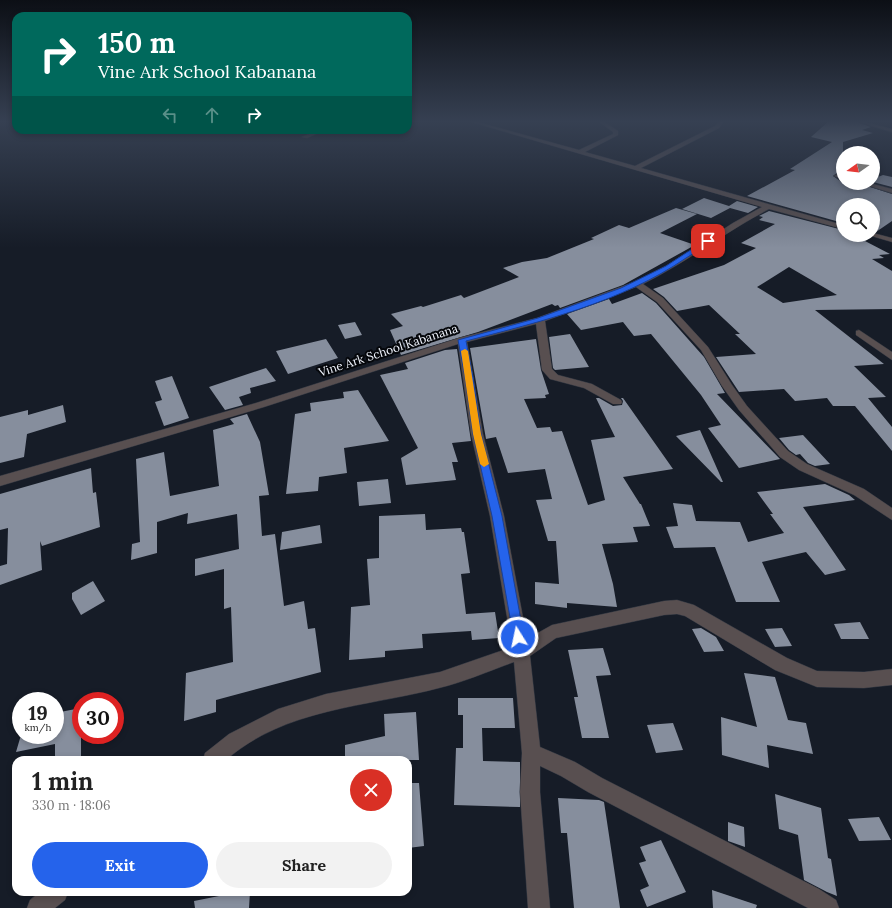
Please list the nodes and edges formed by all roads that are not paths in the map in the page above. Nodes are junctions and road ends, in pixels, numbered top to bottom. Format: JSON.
{"nodes":[{"id":1,"x":620,"y":163,"type":"edge"},
{"id":2,"x":645,"y":163,"type":"edge"},
{"id":3,"x":636,"y":168,"type":"junction"},
{"id":4,"x":880,"y":188,"type":"edge"},
{"id":5,"x":892,"y":191,"type":"edge"},
{"id":6,"x":768,"y":207,"type":"junction"},
{"id":7,"x":836,"y":225,"type":"edge"},
{"id":8,"x":880,"y":237,"type":"edge"},
{"id":9,"x":891,"y":240,"type":"edge"},
{"id":10,"x":637,"y":284,"type":"junction"},
{"id":11,"x":540,"y":320,"type":"junction"},
{"id":12,"x":859,"y":333,"type":"dead end"},
{"id":13,"x":462,"y":340,"type":"junction"},
{"id":14,"x":892,"y":357,"type":"edge"},
{"id":15,"x":617,"y":402,"type":"dead end"},
{"id":16,"x":0,"y":481,"type":"edge"},
{"id":17,"x":892,"y":515,"type":"edge"},
{"id":18,"x":521,"y":652,"type":"junction"},
{"id":19,"x":892,"y":677,"type":"edge"},
{"id":20,"x":531,"y":753,"type":"junction"},
{"id":21,"x":217,"y":756,"type":"edge"},
{"id":22,"x":52,"y":896,"type":"edge"},
{"id":23,"x":38,"y":908,"type":"edge"},
{"id":24,"x":539,"y":908,"type":"edge"},
{"id":25,"x":828,"y":908,"type":"edge"}],
"edges":[{"from":1,"to":3,"type":"street"},
{"from":2,"to":3,"type":"street"},
{"from":3,"to":6,"type":"street"},
{"from":4,"to":5,"type":"street"},
{"from":6,"to":7,"type":"street"},
{"from":6,"to":10,"type":"street","name":"Vine Ark School Kabanana"},
{"from":8,"to":9,"type":"street"},
{"from":10,"to":11,"type":"street","name":"Vine Ark School Kabanana"},
{"from":10,"to":17,"type":"street"},
{"from":11,"to":13,"type":"street","name":"Vine Ark School Kabanana"},
{"from":11,"to":15,"type":"street"},
{"from":12,"to":14,"type":"street"},
{"from":13,"to":16,"type":"street","name":"Vine Ark School Kabanana"},
{"from":13,"to":18,"type":"street"},
{"from":18,"to":19,"type":"street"},
{"from":18,"to":20,"type":"street"},
{"from":18,"to":21,"type":"street"},
{"from":20,"to":24,"type":"street"},
{"from":20,"to":25,"type":"street"},
{"from":22,"to":23,"type":"street"}]}
